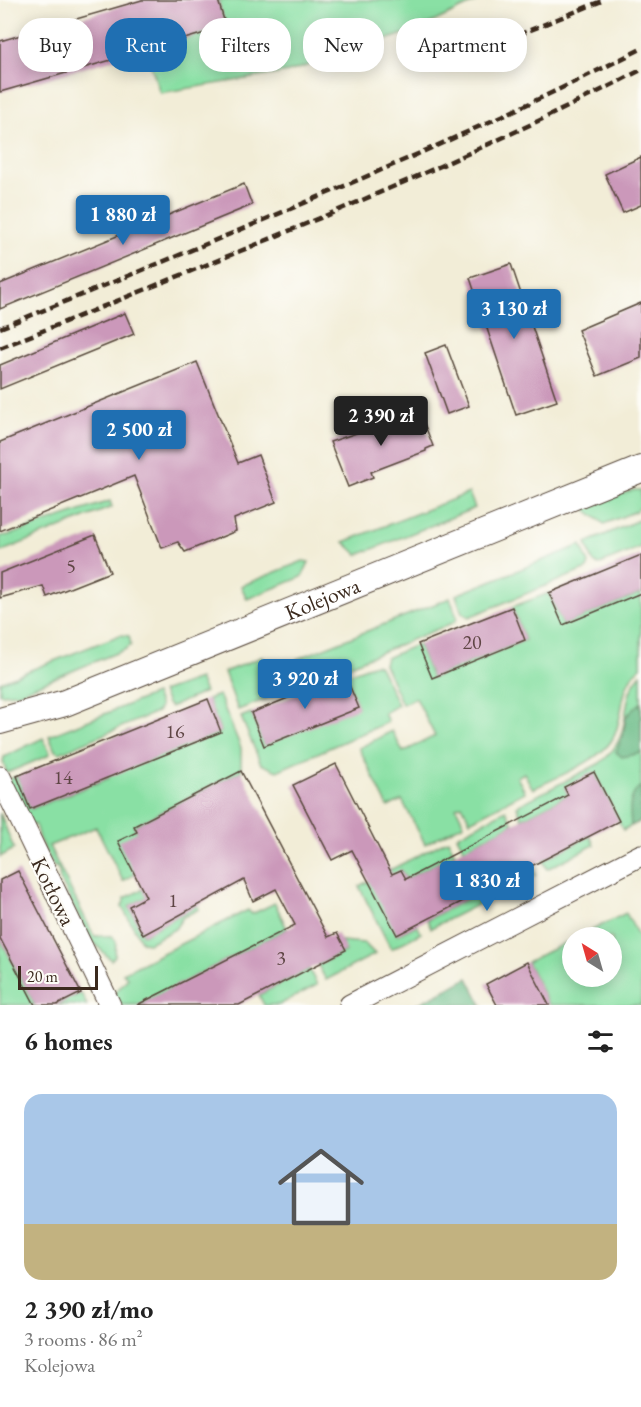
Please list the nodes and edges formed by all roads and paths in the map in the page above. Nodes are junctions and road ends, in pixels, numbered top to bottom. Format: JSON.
{"nodes":[{"id":1,"x":641,"y":469,"type":"edge"},
{"id":2,"x":0,"y":721,"type":"edge"},
{"id":3,"x":0,"y":777,"type":"edge"},
{"id":4,"x":641,"y":855,"type":"edge"},
{"id":5,"x":110,"y":1005,"type":"edge"},
{"id":6,"x":350,"y":1005,"type":"edge"}],
"edges":[{"from":1,"to":2,"type":"street","name":"Kolejowa"},
{"from":3,"to":5,"type":"street","name":"Kotłowa"},
{"from":4,"to":6,"type":"street"}]}
